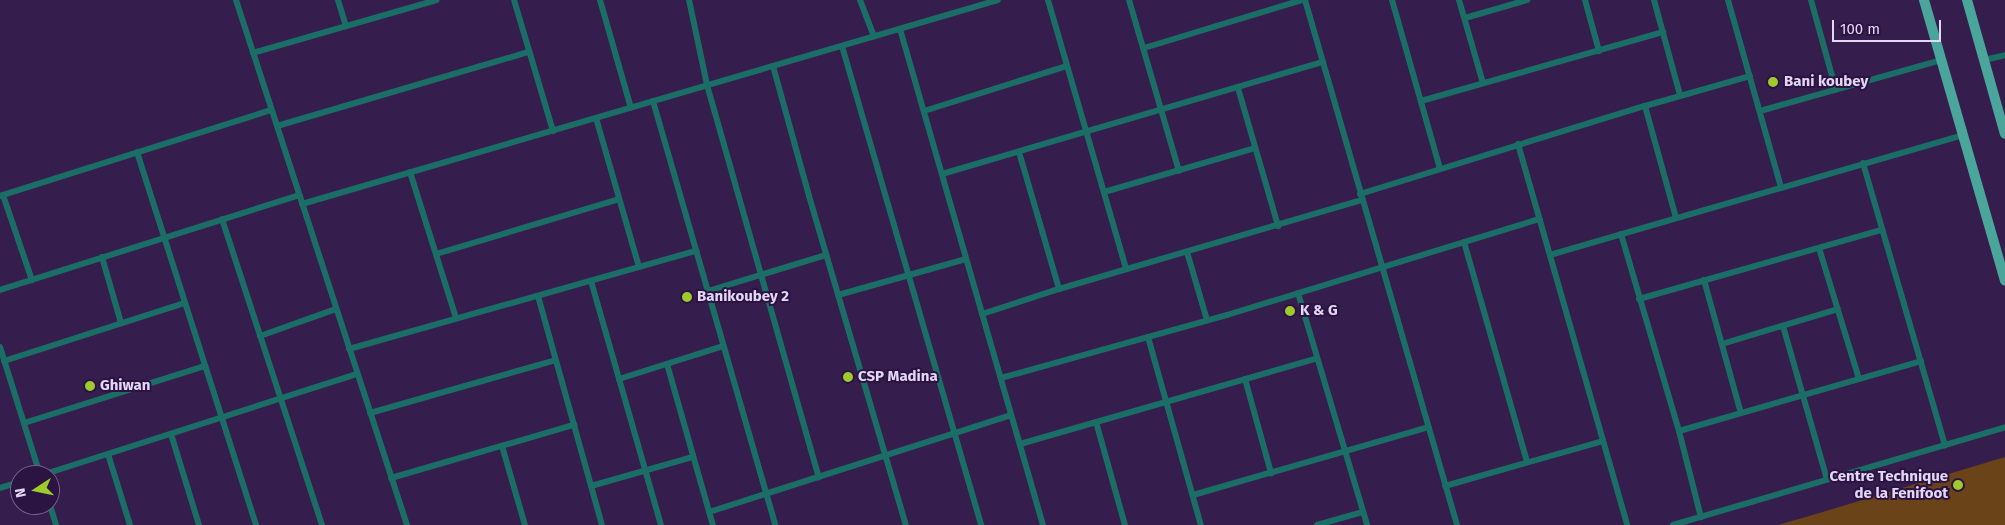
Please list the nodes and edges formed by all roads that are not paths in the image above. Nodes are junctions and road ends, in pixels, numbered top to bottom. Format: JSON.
{"nodes":[{"id":1,"x":236,"y":0,"type":"edge"},
{"id":2,"x":338,"y":0,"type":"edge"},
{"id":3,"x":437,"y":0,"type":"edge"},
{"id":4,"x":514,"y":0,"type":"edge"},
{"id":5,"x":600,"y":0,"type":"edge"},
{"id":6,"x":689,"y":0,"type":"edge"},
{"id":7,"x":860,"y":0,"type":"edge"},
{"id":8,"x":998,"y":0,"type":"edge"},
{"id":9,"x":1048,"y":0,"type":"edge"},
{"id":10,"x":1129,"y":0,"type":"edge"},
{"id":11,"x":1304,"y":0,"type":"edge"},
{"id":12,"x":1392,"y":0,"type":"edge"},
{"id":13,"x":1459,"y":0,"type":"edge"},
{"id":14,"x":1527,"y":0,"type":"edge"},
{"id":15,"x":1586,"y":0,"type":"edge"},
{"id":16,"x":1654,"y":0,"type":"edge"},
{"id":17,"x":1728,"y":0,"type":"edge"},
{"id":18,"x":1811,"y":0,"type":"edge"},
{"id":19,"x":1924,"y":0,"type":"edge"},
{"id":20,"x":1968,"y":0,"type":"edge"},
{"id":21,"x":985,"y":2,"type":"edge"},
{"id":22,"x":1465,"y":18,"type":"junction"},
{"id":23,"x":346,"y":26,"type":"junction"},
{"id":24,"x":900,"y":29,"type":"junction"},
{"id":25,"x":1663,"y":32,"type":"junction"},
{"id":26,"x":874,"y":36,"type":"junction"},
{"id":27,"x":842,"y":46,"type":"junction"},
{"id":28,"x":1144,"y":48,"type":"junction"},
{"id":29,"x":1599,"y":51,"type":"junction"},
{"id":30,"x":529,"y":52,"type":"junction"},
{"id":31,"x":252,"y":53,"type":"junction"},
{"id":32,"x":2005,"y":55,"type":"edge"},
{"id":33,"x":1941,"y":60,"type":"junction"},
{"id":34,"x":1984,"y":60,"type":"junction"},
{"id":35,"x":1323,"y":62,"type":"junction"},
{"id":36,"x":774,"y":66,"type":"junction"},
{"id":37,"x":1068,"y":66,"type":"junction"},
{"id":38,"x":1750,"y":76,"type":"junction"},
{"id":39,"x":1483,"y":83,"type":"junction"},
{"id":40,"x":707,"y":85,"type":"junction"},
{"id":41,"x":1238,"y":88,"type":"junction"},
{"id":42,"x":1836,"y":90,"type":"junction"},
{"id":43,"x":1680,"y":95,"type":"junction"},
{"id":44,"x":653,"y":101,"type":"junction"},
{"id":45,"x":1421,"y":101,"type":"junction"},
{"id":46,"x":1645,"y":106,"type":"junction"},
{"id":47,"x":631,"y":108,"type":"junction"},
{"id":48,"x":271,"y":110,"type":"junction"},
{"id":49,"x":1161,"y":110,"type":"junction"},
{"id":50,"x":924,"y":111,"type":"junction"},
{"id":51,"x":1760,"y":111,"type":"junction"},
{"id":52,"x":596,"y":118,"type":"junction"},
{"id":53,"x":276,"y":126,"type":"junction"},
{"id":54,"x":2004,"y":127,"type":"edge"},
{"id":55,"x":553,"y":131,"type":"junction"},
{"id":56,"x":1086,"y":131,"type":"junction"},
{"id":57,"x":1963,"y":135,"type":"junction"},
{"id":58,"x":1518,"y":144,"type":"junction"},
{"id":59,"x":1255,"y":148,"type":"junction"},
{"id":60,"x":137,"y":152,"type":"junction"},
{"id":61,"x":1019,"y":152,"type":"junction"},
{"id":62,"x":1863,"y":163,"type":"junction"},
{"id":63,"x":1440,"y":168,"type":"junction"},
{"id":64,"x":1179,"y":170,"type":"junction"},
{"id":65,"x":410,"y":172,"type":"junction"},
{"id":66,"x":942,"y":174,"type":"junction"},
{"id":67,"x":1782,"y":187,"type":"junction"},
{"id":68,"x":1104,"y":192,"type":"junction"},
{"id":69,"x":299,"y":195,"type":"junction"},
{"id":70,"x":2,"y":196,"type":"edge"},
{"id":71,"x":1361,"y":197,"type":"junction"},
{"id":72,"x":620,"y":199,"type":"junction"},
{"id":73,"x":302,"y":204,"type":"junction"},
{"id":74,"x":1676,"y":218,"type":"junction"},
{"id":75,"x":222,"y":219,"type":"junction"},
{"id":76,"x":1540,"y":219,"type":"junction"},
{"id":77,"x":1278,"y":226,"type":"junction"},
{"id":78,"x":1882,"y":230,"type":"junction"},
{"id":79,"x":1621,"y":234,"type":"junction"},
{"id":80,"x":164,"y":238,"type":"junction"},
{"id":81,"x":1464,"y":242,"type":"junction"},
{"id":82,"x":1819,"y":248,"type":"junction"},
{"id":83,"x":696,"y":251,"type":"junction"},
{"id":84,"x":1187,"y":252,"type":"junction"},
{"id":85,"x":436,"y":254,"type":"junction"},
{"id":86,"x":826,"y":255,"type":"junction"},
{"id":87,"x":1550,"y":255,"type":"junction"},
{"id":88,"x":102,"y":258,"type":"junction"},
{"id":89,"x":966,"y":259,"type":"junction"},
{"id":90,"x":639,"y":267,"type":"junction"},
{"id":91,"x":1382,"y":268,"type":"junction"},
{"id":92,"x":1126,"y":269,"type":"junction"},
{"id":93,"x":762,"y":275,"type":"junction"},
{"id":94,"x":908,"y":275,"type":"junction"},
{"id":95,"x":32,"y":280,"type":"junction"},
{"id":96,"x":1704,"y":280,"type":"junction"},
{"id":97,"x":591,"y":281,"type":"junction"},
{"id":98,"x":2005,"y":281,"type":"edge"},
{"id":99,"x":1059,"y":289,"type":"junction"},
{"id":100,"x":0,"y":290,"type":"edge"},
{"id":101,"x":708,"y":291,"type":"junction"},
{"id":102,"x":1298,"y":293,"type":"junction"},
{"id":103,"x":538,"y":296,"type":"junction"},
{"id":104,"x":838,"y":296,"type":"junction"},
{"id":105,"x":1639,"y":299,"type":"junction"},
{"id":106,"x":185,"y":303,"type":"junction"},
{"id":107,"x":336,"y":309,"type":"junction"},
{"id":108,"x":1838,"y":309,"type":"junction"},
{"id":109,"x":982,"y":314,"type":"junction"},
{"id":110,"x":456,"y":318,"type":"junction"},
{"id":111,"x":1207,"y":320,"type":"junction"},
{"id":112,"x":122,"y":324,"type":"junction"},
{"id":113,"x":1783,"y":326,"type":"junction"},
{"id":114,"x":260,"y":336,"type":"junction"},
{"id":115,"x":1148,"y":336,"type":"junction"},
{"id":116,"x":1722,"y":344,"type":"junction"},
{"id":117,"x":723,"y":346,"type":"junction"},
{"id":118,"x":0,"y":347,"type":"edge"},
{"id":119,"x":349,"y":349,"type":"junction"},
{"id":120,"x":1317,"y":358,"type":"junction"},
{"id":121,"x":556,"y":360,"type":"junction"},
{"id":122,"x":4,"y":361,"type":"junction"},
{"id":123,"x":1921,"y":361,"type":"junction"},
{"id":124,"x":667,"y":364,"type":"junction"},
{"id":125,"x":205,"y":366,"type":"junction"},
{"id":126,"x":358,"y":374,"type":"junction"},
{"id":127,"x":1001,"y":378,"type":"junction"},
{"id":128,"x":619,"y":379,"type":"junction"},
{"id":129,"x":1245,"y":379,"type":"junction"},
{"id":130,"x":1859,"y":379,"type":"junction"},
{"id":131,"x":1803,"y":395,"type":"junction"},
{"id":132,"x":281,"y":399,"type":"junction"},
{"id":133,"x":1167,"y":402,"type":"junction"},
{"id":134,"x":370,"y":413,"type":"junction"},
{"id":135,"x":1741,"y":413,"type":"junction"},
{"id":136,"x":1011,"y":415,"type":"junction"},
{"id":137,"x":222,"y":418,"type":"junction"},
{"id":138,"x":1096,"y":422,"type":"junction"},
{"id":139,"x":24,"y":423,"type":"junction"},
{"id":140,"x":574,"y":425,"type":"junction"},
{"id":141,"x":1428,"y":427,"type":"junction"},
{"id":142,"x":2005,"y":427,"type":"edge"},
{"id":143,"x":1679,"y":431,"type":"junction"},
{"id":144,"x":954,"y":433,"type":"junction"},
{"id":145,"x":171,"y":434,"type":"junction"},
{"id":146,"x":1603,"y":440,"type":"junction"},
{"id":147,"x":1020,"y":444,"type":"junction"},
{"id":148,"x":1945,"y":445,"type":"junction"},
{"id":149,"x":502,"y":446,"type":"junction"},
{"id":150,"x":1344,"y":451,"type":"junction"},
{"id":151,"x":108,"y":454,"type":"junction"},
{"id":152,"x":886,"y":455,"type":"junction"},
{"id":153,"x":693,"y":457,"type":"junction"},
{"id":154,"x":1527,"y":462,"type":"junction"},
{"id":155,"x":38,"y":465,"type":"edge"},
{"id":156,"x":60,"y":469,"type":"edge"},
{"id":157,"x":645,"y":470,"type":"junction"},
{"id":158,"x":1271,"y":473,"type":"junction"},
{"id":159,"x":819,"y":477,"type":"junction"},
{"id":160,"x":391,"y":478,"type":"junction"},
{"id":161,"x":1828,"y":479,"type":"junction"},
{"id":162,"x":591,"y":486,"type":"junction"},
{"id":163,"x":1445,"y":486,"type":"junction"},
{"id":164,"x":766,"y":494,"type":"junction"},
{"id":165,"x":1193,"y":494,"type":"junction"},
{"id":166,"x":709,"y":512,"type":"junction"},
{"id":167,"x":1363,"y":512,"type":"junction"},
{"id":168,"x":1701,"y":517,"type":"junction"},
{"id":169,"x":130,"y":525,"type":"edge"},
{"id":170,"x":199,"y":525,"type":"edge"},
{"id":171,"x":256,"y":525,"type":"edge"},
{"id":172,"x":322,"y":525,"type":"edge"},
{"id":173,"x":406,"y":525,"type":"edge"},
{"id":174,"x":524,"y":525,"type":"edge"},
{"id":175,"x":602,"y":525,"type":"edge"},
{"id":176,"x":661,"y":525,"type":"edge"},
{"id":177,"x":713,"y":525,"type":"edge"},
{"id":178,"x":775,"y":525,"type":"edge"},
{"id":179,"x":906,"y":525,"type":"edge"},
{"id":180,"x":981,"y":525,"type":"edge"},
{"id":181,"x":1043,"y":525,"type":"edge"},
{"id":182,"x":1124,"y":525,"type":"edge"},
{"id":183,"x":1201,"y":525,"type":"edge"},
{"id":184,"x":1318,"y":525,"type":"edge"},
{"id":185,"x":1367,"y":525,"type":"edge"},
{"id":186,"x":1457,"y":525,"type":"edge"},
{"id":187,"x":1627,"y":525,"type":"edge"},
{"id":188,"x":1673,"y":525,"type":"edge"}],
"edges":[{"from":1,"to":31,"type":"street"},
{"from":2,"to":23,"type":"street"},
{"from":3,"to":23,"type":"street"},
{"from":4,"to":30,"type":"street"},
{"from":5,"to":47,"type":"street"},
{"from":6,"to":40,"type":"street"},
{"from":7,"to":26,"type":"street"},
{"from":8,"to":21,"type":"street"},
{"from":9,"to":37,"type":"street"},
{"from":10,"to":28,"type":"street"},
{"from":11,"to":28,"type":"street"},
{"from":11,"to":35,"type":"street"},
{"from":12,"to":45,"type":"street"},
{"from":13,"to":22,"type":"street"},
{"from":14,"to":22,"type":"street"},
{"from":15,"to":29,"type":"street"},
{"from":16,"to":25,"type":"street"},
{"from":17,"to":38,"type":"street"},
{"from":18,"to":42,"type":"street"},
{"from":19,"to":33,"type":"main road"},
{"from":20,"to":34,"type":"main road"},
{"from":21,"to":24,"type":"street"},
{"from":22,"to":39,"type":"street"},
{"from":23,"to":31,"type":"street"},
{"from":24,"to":26,"type":"street"},
{"from":24,"to":50,"type":"street"},
{"from":25,"to":29,"type":"street"},
{"from":25,"to":43,"type":"street"},
{"from":26,"to":27,"type":"street"},
{"from":27,"to":36,"type":"street"},
{"from":27,"to":94,"type":"street"},
{"from":28,"to":49,"type":"street"},
{"from":29,"to":39,"type":"street"},
{"from":30,"to":53,"type":"street"},
{"from":30,"to":55,"type":"street"},
{"from":31,"to":48,"type":"street"},
{"from":32,"to":34,"type":"street"},
{"from":33,"to":42,"type":"street"},
{"from":33,"to":57,"type":"main road"},
{"from":34,"to":54,"type":"main road"},
{"from":35,"to":41,"type":"street"},
{"from":35,"to":71,"type":"street"},
{"from":36,"to":40,"type":"street"},
{"from":36,"to":86,"type":"street"},
{"from":37,"to":50,"type":"street"},
{"from":37,"to":56,"type":"street"},
{"from":38,"to":43,"type":"street"},
{"from":38,"to":51,"type":"street"},
{"from":39,"to":45,"type":"street"},
{"from":40,"to":44,"type":"street"},
{"from":40,"to":93,"type":"street"},
{"from":41,"to":49,"type":"street"},
{"from":41,"to":59,"type":"street"},
{"from":42,"to":51,"type":"street"},
{"from":43,"to":46,"type":"street"},
{"from":44,"to":47,"type":"street"},
{"from":44,"to":83,"type":"street"},
{"from":45,"to":63,"type":"street"},
{"from":46,"to":58,"type":"street"},
{"from":46,"to":74,"type":"street"},
{"from":47,"to":52,"type":"street"},
{"from":48,"to":53,"type":"street"},
{"from":48,"to":60,"type":"street"},
{"from":49,"to":56,"type":"street"},
{"from":49,"to":64,"type":"street"},
{"from":50,"to":66,"type":"street"},
{"from":51,"to":67,"type":"street"},
{"from":52,"to":55,"type":"street"},
{"from":52,"to":72,"type":"street"},
{"from":53,"to":69,"type":"street"},
{"from":55,"to":65,"type":"street"},
{"from":56,"to":61,"type":"street"},
{"from":56,"to":68,"type":"street"},
{"from":57,"to":62,"type":"street"},
{"from":57,"to":98,"type":"main road"},
{"from":58,"to":63,"type":"street"},
{"from":58,"to":76,"type":"street"},
{"from":59,"to":64,"type":"street"},
{"from":59,"to":77,"type":"street"},
{"from":60,"to":70,"type":"street"},
{"from":60,"to":80,"type":"street"},
{"from":61,"to":66,"type":"street"},
{"from":61,"to":99,"type":"street"},
{"from":62,"to":67,"type":"street"},
{"from":62,"to":78,"type":"street"},
{"from":63,"to":71,"type":"street"},
{"from":64,"to":68,"type":"street"},
{"from":65,"to":73,"type":"street"},
{"from":65,"to":85,"type":"street"},
{"from":66,"to":89,"type":"street"},
{"from":67,"to":74,"type":"street"},
{"from":68,"to":92,"type":"street"},
{"from":69,"to":73,"type":"street"},
{"from":69,"to":75,"type":"street"},
{"from":70,"to":95,"type":"street"},
{"from":71,"to":77,"type":"street"},
{"from":71,"to":91,"type":"street"},
{"from":72,"to":85,"type":"street"},
{"from":72,"to":90,"type":"street"},
{"from":73,"to":107,"type":"street"},
{"from":74,"to":79,"type":"street"},
{"from":75,"to":80,"type":"street"},
{"from":75,"to":114,"type":"street"},
{"from":76,"to":81,"type":"street"},
{"from":76,"to":87,"type":"street"},
{"from":77,"to":84,"type":"street"},
{"from":78,"to":82,"type":"street"},
{"from":78,"to":123,"type":"street"},
{"from":79,"to":87,"type":"street"},
{"from":79,"to":105,"type":"street"},
{"from":80,"to":88,"type":"street"},
{"from":80,"to":106,"type":"street"},
{"from":81,"to":91,"type":"street"},
{"from":81,"to":154,"type":"street"},
{"from":82,"to":96,"type":"street"},
{"from":82,"to":108,"type":"street"},
{"from":83,"to":90,"type":"street"},
{"from":83,"to":101,"type":"street"},
{"from":84,"to":92,"type":"street"},
{"from":84,"to":111,"type":"street"},
{"from":85,"to":110,"type":"street"},
{"from":86,"to":93,"type":"street"},
{"from":86,"to":104,"type":"street"},
{"from":87,"to":146,"type":"street"},
{"from":88,"to":95,"type":"street"},
{"from":88,"to":112,"type":"street"},
{"from":89,"to":94,"type":"street"},
{"from":89,"to":109,"type":"street"},
{"from":90,"to":97,"type":"street"},
{"from":91,"to":102,"type":"street"},
{"from":91,"to":141,"type":"street"},
{"from":92,"to":99,"type":"street"},
{"from":93,"to":101,"type":"street"},
{"from":93,"to":159,"type":"street"},
{"from":94,"to":104,"type":"street"},
{"from":94,"to":144,"type":"street"},
{"from":95,"to":100,"type":"street"},
{"from":96,"to":105,"type":"street"},
{"from":96,"to":116,"type":"street"},
{"from":97,"to":103,"type":"street"},
{"from":97,"to":128,"type":"street"},
{"from":99,"to":109,"type":"street"},
{"from":101,"to":117,"type":"street"},
{"from":102,"to":111,"type":"street"},
{"from":102,"to":120,"type":"street"},
{"from":103,"to":110,"type":"street"},
{"from":103,"to":121,"type":"street"},
{"from":104,"to":152,"type":"street"},
{"from":105,"to":143,"type":"street"},
{"from":106,"to":112,"type":"street"},
{"from":106,"to":125,"type":"street"},
{"from":107,"to":114,"type":"street"},
{"from":107,"to":119,"type":"street"},
{"from":108,"to":113,"type":"street"},
{"from":108,"to":130,"type":"street"},
{"from":109,"to":127,"type":"street"},
{"from":110,"to":119,"type":"street"},
{"from":111,"to":115,"type":"street"},
{"from":112,"to":122,"type":"street"},
{"from":113,"to":116,"type":"street"},
{"from":113,"to":131,"type":"street"},
{"from":114,"to":132,"type":"street"},
{"from":115,"to":127,"type":"street"},
{"from":115,"to":133,"type":"street"},
{"from":116,"to":135,"type":"street"},
{"from":117,"to":124,"type":"street"},
{"from":117,"to":164,"type":"street"},
{"from":118,"to":122,"type":"street"},
{"from":119,"to":126,"type":"street"},
{"from":120,"to":129,"type":"street"},
{"from":120,"to":150,"type":"street"},
{"from":121,"to":134,"type":"street"},
{"from":121,"to":140,"type":"street"},
{"from":122,"to":139,"type":"street"},
{"from":123,"to":130,"type":"street"},
{"from":123,"to":148,"type":"street"},
{"from":124,"to":128,"type":"street"},
{"from":124,"to":153,"type":"street"},
{"from":125,"to":137,"type":"street"},
{"from":125,"to":139,"type":"street"},
{"from":126,"to":132,"type":"street"},
{"from":126,"to":134,"type":"street"},
{"from":127,"to":136,"type":"street"},
{"from":128,"to":157,"type":"street"},
{"from":129,"to":133,"type":"street"},
{"from":129,"to":158,"type":"street"},
{"from":130,"to":131,"type":"street"},
{"from":131,"to":135,"type":"street"},
{"from":131,"to":161,"type":"street"},
{"from":132,"to":137,"type":"street"},
{"from":132,"to":172,"type":"street"},
{"from":133,"to":138,"type":"street"},
{"from":133,"to":165,"type":"street"},
{"from":134,"to":160,"type":"street"},
{"from":135,"to":143,"type":"street"},
{"from":136,"to":144,"type":"street"},
{"from":136,"to":147,"type":"street"},
{"from":137,"to":145,"type":"street"},
{"from":137,"to":171,"type":"street"},
{"from":138,"to":147,"type":"street"},
{"from":138,"to":182,"type":"street"},
{"from":139,"to":155,"type":"street"},
{"from":140,"to":149,"type":"street"},
{"from":140,"to":162,"type":"street"},
{"from":141,"to":150,"type":"street"},
{"from":141,"to":163,"type":"street"},
{"from":142,"to":148,"type":"street"},
{"from":143,"to":168,"type":"street"},
{"from":144,"to":152,"type":"street"},
{"from":144,"to":180,"type":"street"},
{"from":145,"to":151,"type":"street"},
{"from":145,"to":170,"type":"street"},
{"from":146,"to":154,"type":"street"},
{"from":146,"to":187,"type":"street"},
{"from":147,"to":181,"type":"street"},
{"from":148,"to":161,"type":"street"},
{"from":149,"to":160,"type":"street"},
{"from":149,"to":174,"type":"street"},
{"from":150,"to":158,"type":"street"},
{"from":150,"to":167,"type":"street"},
{"from":151,"to":156,"type":"street"},
{"from":151,"to":169,"type":"street"},
{"from":152,"to":159,"type":"street"},
{"from":152,"to":179,"type":"street"},
{"from":153,"to":157,"type":"street"},
{"from":153,"to":166,"type":"street"},
{"from":154,"to":163,"type":"street"},
{"from":157,"to":162,"type":"street"},
{"from":157,"to":176,"type":"street"},
{"from":158,"to":165,"type":"street"},
{"from":159,"to":164,"type":"street"},
{"from":160,"to":173,"type":"street"},
{"from":161,"to":168,"type":"street"},
{"from":162,"to":175,"type":"street"},
{"from":163,"to":186,"type":"street"},
{"from":164,"to":166,"type":"street"},
{"from":164,"to":178,"type":"street"},
{"from":165,"to":183,"type":"street"},
{"from":166,"to":177,"type":"street"},
{"from":167,"to":184,"type":"street"},
{"from":167,"to":185,"type":"street"},
{"from":168,"to":188,"type":"street"}]}
